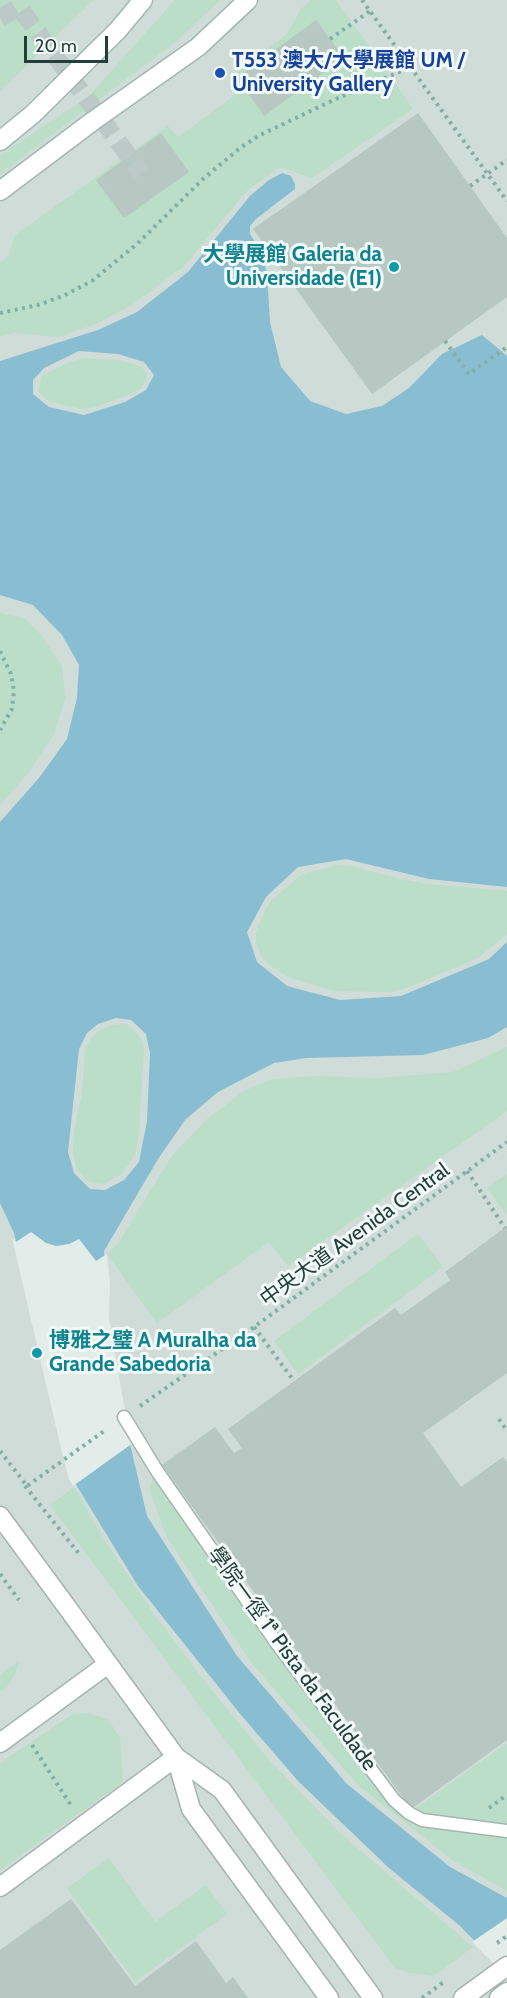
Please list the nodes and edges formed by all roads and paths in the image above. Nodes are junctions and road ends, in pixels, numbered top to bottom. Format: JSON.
{"nodes":[{"id":1,"x":143,"y":0,"type":"edge"},
{"id":2,"x":248,"y":0,"type":"edge"},
{"id":3,"x":362,"y":0,"type":"edge"},
{"id":4,"x":370,"y":11,"type":"junction"},
{"id":5,"x":330,"y":39,"type":"dead end"},
{"id":6,"x":411,"y":67,"type":"junction"},
{"id":7,"x":0,"y":141,"type":"edge"},
{"id":8,"x":507,"y":160,"type":"edge"},
{"id":9,"x":487,"y":174,"type":"junction"},
{"id":10,"x":470,"y":186,"type":"dead end"},
{"id":11,"x":0,"y":191,"type":"edge"},
{"id":12,"x":507,"y":201,"type":"edge"},
{"id":13,"x":0,"y":314,"type":"edge"},
{"id":14,"x":445,"y":341,"type":"dead end"},
{"id":15,"x":507,"y":347,"type":"edge"},
{"id":16,"x":0,"y":651,"type":"edge"},
{"id":17,"x":0,"y":730,"type":"edge"},
{"id":18,"x":507,"y":1142,"type":"edge"},
{"id":19,"x":467,"y":1171,"type":"junction"},
{"id":20,"x":505,"y":1228,"type":"dead end"},
{"id":21,"x":254,"y":1326,"type":"junction"},
{"id":22,"x":190,"y":1371,"type":"dead end"},
{"id":23,"x":294,"y":1381,"type":"dead end"},
{"id":24,"x":124,"y":1418,"type":"dead end"},
{"id":25,"x":499,"y":1419,"type":"dead end"},
{"id":26,"x":507,"y":1431,"type":"edge"},
{"id":27,"x":0,"y":1451,"type":"edge"},
{"id":28,"x":27,"y":1486,"type":"dead end"},
{"id":29,"x":0,"y":1516,"type":"edge"},
{"id":30,"x":80,"y":1555,"type":"dead end"},
{"id":31,"x":0,"y":1574,"type":"edge"},
{"id":32,"x":19,"y":1600,"type":"dead end"},
{"id":33,"x":108,"y":1664,"type":"junction"},
{"id":34,"x":30,"y":1742,"type":"dead end"},
{"id":35,"x":0,"y":1743,"type":"edge"},
{"id":36,"x":176,"y":1757,"type":"junction"},
{"id":37,"x":77,"y":1815,"type":"dead end"},
{"id":38,"x":507,"y":1831,"type":"edge"},
{"id":39,"x":0,"y":1887,"type":"edge"},
{"id":40,"x":507,"y":1966,"type":"edge"},
{"id":41,"x":507,"y":1992,"type":"edge"},
{"id":42,"x":329,"y":1998,"type":"edge"},
{"id":43,"x":373,"y":1998,"type":"edge"},
{"id":44,"x":463,"y":1998,"type":"edge"},
{"id":45,"x":499,"y":1998,"type":"edge"}],
"edges":[{"from":1,"to":7,"type":"street"},
{"from":2,"to":11,"type":"street"},
{"from":3,"to":4,"type":"path"},
{"from":4,"to":5,"type":"path"},
{"from":4,"to":6,"type":"path"},
{"from":6,"to":9,"type":"path"},
{"from":6,"to":13,"type":"path"},
{"from":8,"to":9,"type":"path"},
{"from":9,"to":10,"type":"path"},
{"from":9,"to":12,"type":"path"},
{"from":14,"to":15,"type":"path"},
{"from":16,"to":17,"type":"path"},
{"from":18,"to":19,"type":"path","name":"中央大道 Avenida Central"},
{"from":19,"to":20,"type":"path"},
{"from":19,"to":21,"type":"path","name":"中央大道 Avenida Central"},
{"from":21,"to":22,"type":"path","name":"中央大道 Avenida Central"},
{"from":21,"to":23,"type":"path"},
{"from":24,"to":38,"type":"lane","name":"學院一徑 1ª Pista da Faculdade"},
{"from":25,"to":26,"type":"path"},
{"from":27,"to":28,"type":"path"},
{"from":27,"to":30,"type":"path"},
{"from":29,"to":33,"type":"street"},
{"from":31,"to":32,"type":"path"},
{"from":33,"to":35,"type":"street"},
{"from":33,"to":36,"type":"street"},
{"from":34,"to":37,"type":"path"},
{"from":36,"to":39,"type":"street"},
{"from":36,"to":42,"type":"street"},
{"from":36,"to":43,"type":"street"},
{"from":40,"to":44,"type":"street"},
{"from":41,"to":45,"type":"street"}]}
